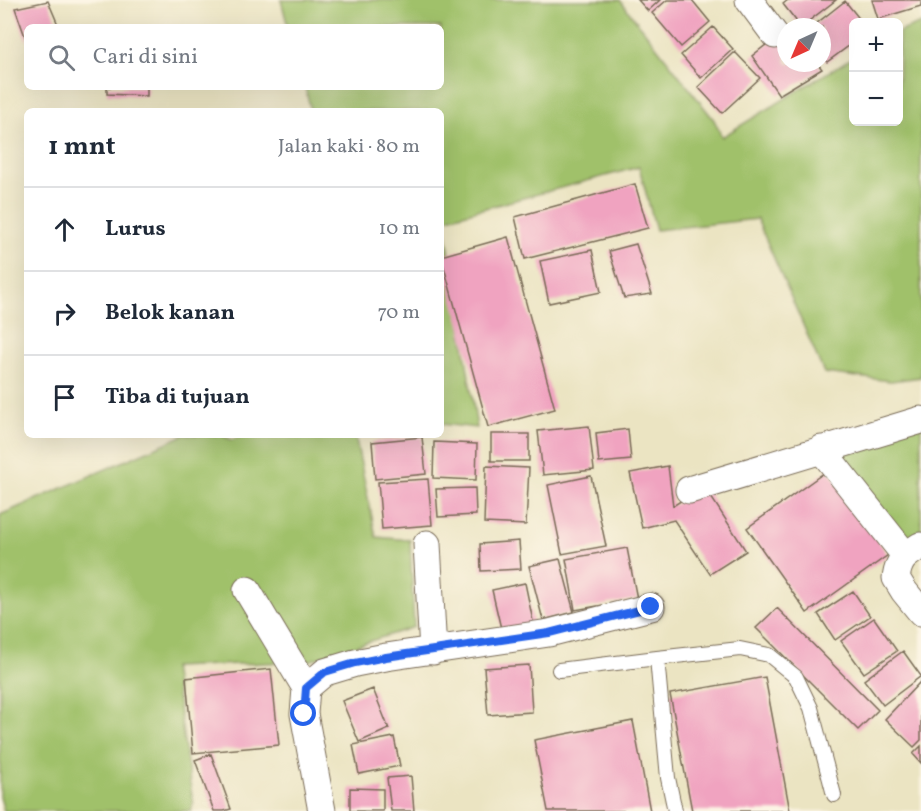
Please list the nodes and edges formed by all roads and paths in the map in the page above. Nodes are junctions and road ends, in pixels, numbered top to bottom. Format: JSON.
{"nodes":[{"id":1,"x":749,"y":0,"type":"edge"},
{"id":2,"x":775,"y":34,"type":"dead end"},
{"id":3,"x":921,"y":420,"type":"edge"},
{"id":4,"x":821,"y":449,"type":"junction"},
{"id":5,"x":688,"y":490,"type":"dead end"},
{"id":6,"x":427,"y":544,"type":"dead end"},
{"id":7,"x":913,"y":550,"type":"edge"},
{"id":8,"x":247,"y":590,"type":"dead end"},
{"id":9,"x":651,"y":607,"type":"dead end"},
{"id":10,"x":921,"y":612,"type":"edge"},
{"id":11,"x":433,"y":651,"type":"junction"},
{"id":12,"x":657,"y":658,"type":"junction"},
{"id":13,"x":560,"y":670,"type":"dead end"},
{"id":14,"x":306,"y":688,"type":"junction"},
{"id":15,"x":834,"y":795,"type":"dead end"},
{"id":16,"x":322,"y":811,"type":"edge"},
{"id":17,"x":675,"y":811,"type":"edge"}],
"edges":[{"from":1,"to":2,"type":"street"},
{"from":3,"to":4,"type":"street"},
{"from":4,"to":5,"type":"street"},
{"from":4,"to":7,"type":"street"},
{"from":6,"to":11,"type":"street"},
{"from":7,"to":10,"type":"street"},
{"from":8,"to":14,"type":"street"},
{"from":9,"to":11,"type":"street"},
{"from":11,"to":14,"type":"street"},
{"from":12,"to":13,"type":"lane"},
{"from":12,"to":15,"type":"lane"},
{"from":12,"to":17,"type":"lane"},
{"from":14,"to":16,"type":"street"}]}
